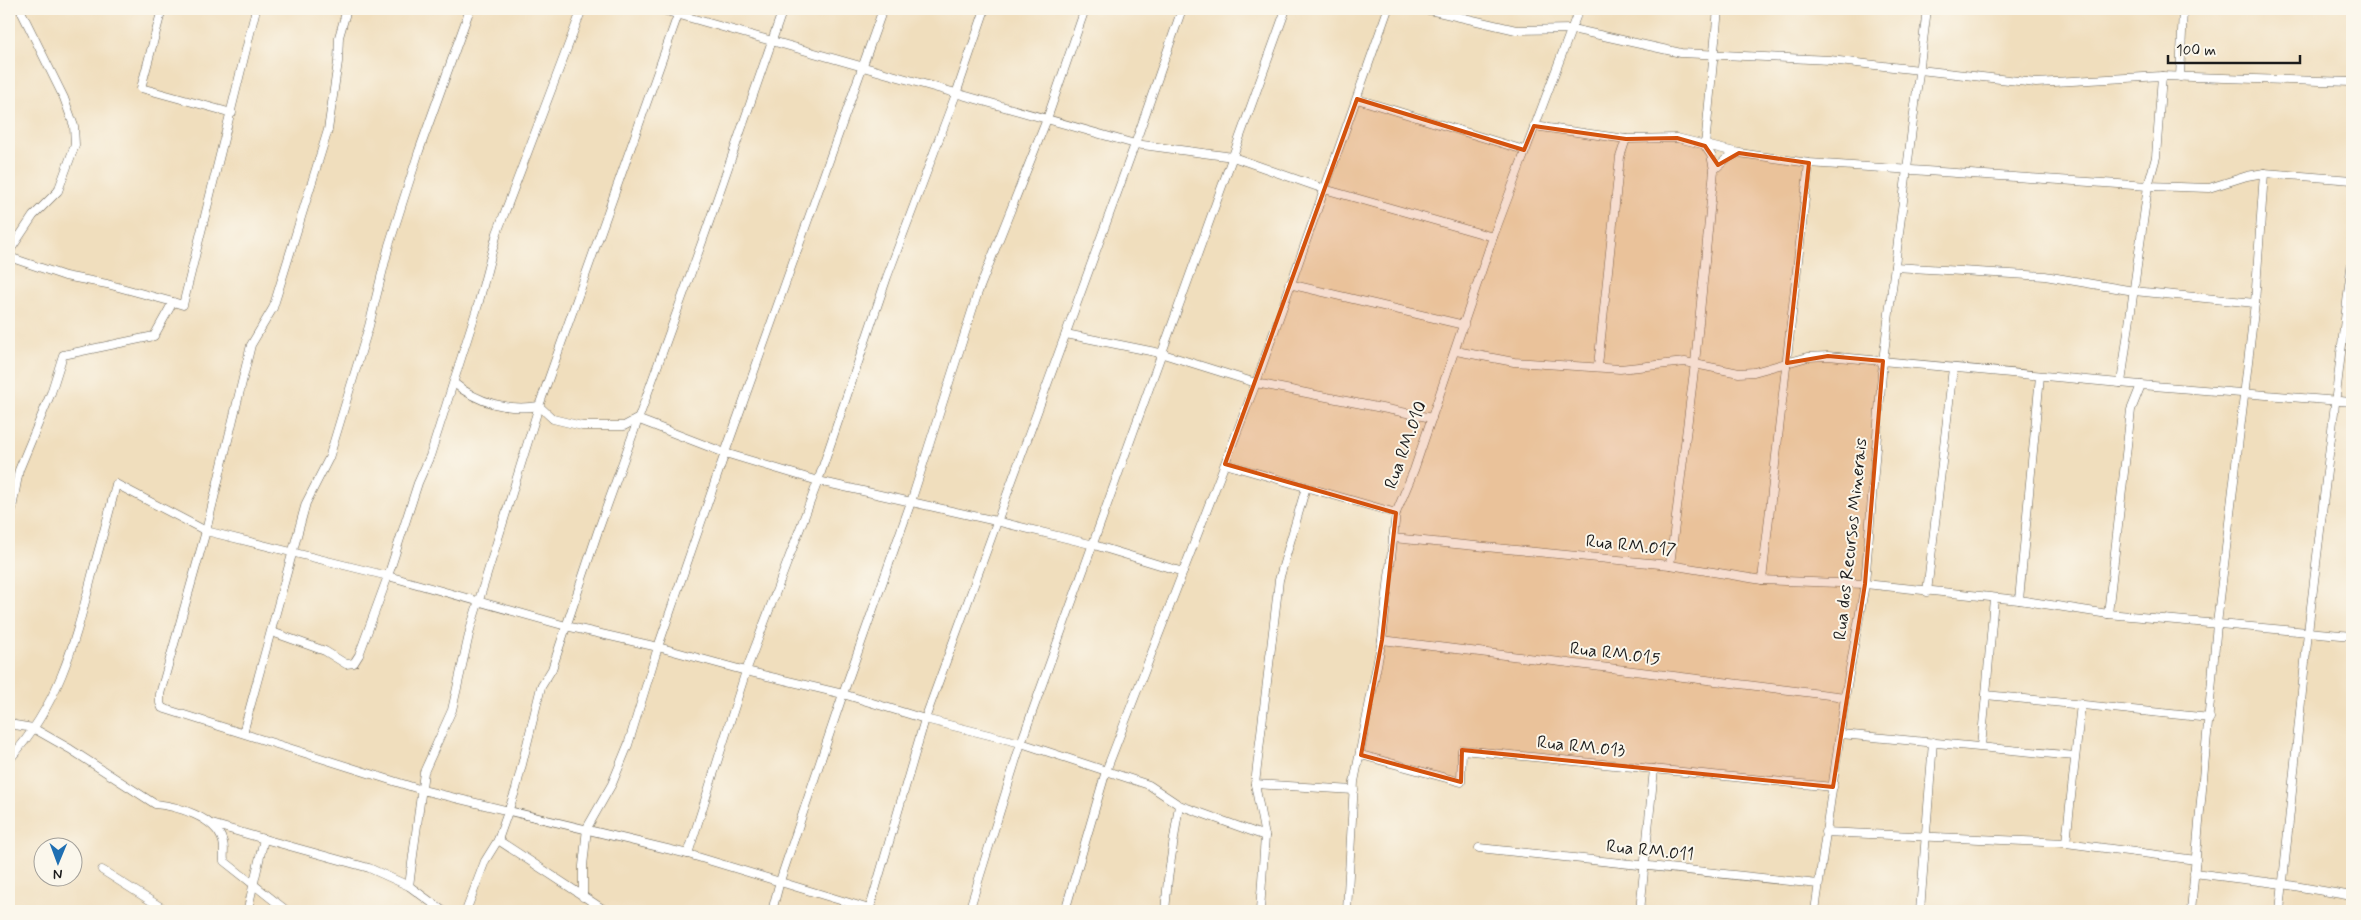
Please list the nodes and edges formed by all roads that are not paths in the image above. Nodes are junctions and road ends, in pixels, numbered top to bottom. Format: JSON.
{"nodes":[{"id":1,"x":20,"y":9,"type":"edge"},
{"id":2,"x":162,"y":9,"type":"edge"},
{"id":3,"x":256,"y":9,"type":"edge"},
{"id":4,"x":347,"y":9,"type":"edge"},
{"id":5,"x":470,"y":9,"type":"edge"},
{"id":6,"x":582,"y":9,"type":"edge"},
{"id":7,"x":659,"y":9,"type":"edge"},
{"id":8,"x":783,"y":9,"type":"edge"},
{"id":9,"x":883,"y":9,"type":"edge"},
{"id":10,"x":985,"y":9,"type":"edge"},
{"id":11,"x":1085,"y":9,"type":"edge"},
{"id":12,"x":1182,"y":9,"type":"edge"},
{"id":13,"x":1286,"y":9,"type":"edge"},
{"id":14,"x":1388,"y":9,"type":"edge"},
{"id":15,"x":1425,"y":9,"type":"edge"},
{"id":16,"x":1579,"y":9,"type":"edge"},
{"id":17,"x":1718,"y":9,"type":"edge"},
{"id":18,"x":1927,"y":9,"type":"edge"},
{"id":19,"x":2183,"y":9,"type":"edge"},
{"id":20,"x":680,"y":11,"type":"edge"},
{"id":21,"x":1572,"y":28,"type":"junction"},
{"id":22,"x":772,"y":42,"type":"junction"},
{"id":23,"x":1713,"y":54,"type":"junction"},
{"id":24,"x":863,"y":68,"type":"junction"},
{"id":25,"x":1920,"y":68,"type":"junction"},
{"id":26,"x":2162,"y":76,"type":"junction"},
{"id":27,"x":2180,"y":77,"type":"junction"},
{"id":28,"x":2352,"y":82,"type":"edge"},
{"id":29,"x":956,"y":94,"type":"junction"},
{"id":30,"x":1357,"y":99,"type":"junction"},
{"id":31,"x":232,"y":112,"type":"junction"},
{"id":32,"x":1047,"y":119,"type":"junction"},
{"id":33,"x":1534,"y":126,"type":"junction"},
{"id":34,"x":1626,"y":139,"type":"junction"},
{"id":35,"x":1135,"y":144,"type":"junction"},
{"id":36,"x":1706,"y":146,"type":"junction"},
{"id":37,"x":1524,"y":150,"type":"junction"},
{"id":38,"x":1739,"y":153,"type":"junction"},
{"id":39,"x":1233,"y":156,"type":"junction"},
{"id":40,"x":1809,"y":163,"type":"junction"},
{"id":41,"x":1908,"y":168,"type":"junction"},
{"id":42,"x":1714,"y":170,"type":"junction"},
{"id":43,"x":2264,"y":173,"type":"junction"},
{"id":44,"x":2352,"y":180,"type":"edge"},
{"id":45,"x":2148,"y":186,"type":"junction"},
{"id":46,"x":1324,"y":189,"type":"junction"},
{"id":47,"x":1493,"y":238,"type":"junction"},
{"id":48,"x":9,"y":252,"type":"edge"},
{"id":49,"x":9,"y":257,"type":"edge"},
{"id":50,"x":2352,"y":260,"type":"edge"},
{"id":51,"x":1895,"y":267,"type":"junction"},
{"id":52,"x":1289,"y":284,"type":"junction"},
{"id":53,"x":2134,"y":290,"type":"junction"},
{"id":54,"x":173,"y":302,"type":"junction"},
{"id":55,"x":2255,"y":303,"type":"junction"},
{"id":56,"x":1464,"y":325,"type":"junction"},
{"id":57,"x":1066,"y":334,"type":"junction"},
{"id":58,"x":1456,"y":351,"type":"junction"},
{"id":59,"x":1160,"y":354,"type":"junction"},
{"id":60,"x":1883,"y":360,"type":"junction"},
{"id":61,"x":1695,"y":363,"type":"junction"},
{"id":62,"x":1787,"y":363,"type":"junction"},
{"id":63,"x":1598,"y":366,"type":"junction"},
{"id":64,"x":1953,"y":368,"type":"junction"},
{"id":65,"x":2040,"y":376,"type":"junction"},
{"id":66,"x":1256,"y":382,"type":"junction"},
{"id":67,"x":454,"y":383,"type":"junction"},
{"id":68,"x":2121,"y":383,"type":"junction"},
{"id":69,"x":2141,"y":385,"type":"junction"},
{"id":70,"x":2244,"y":394,"type":"junction"},
{"id":71,"x":2335,"y":400,"type":"junction"},
{"id":72,"x":2352,"y":402,"type":"edge"},
{"id":73,"x":539,"y":406,"type":"junction"},
{"id":74,"x":1432,"y":418,"type":"junction"},
{"id":75,"x":638,"y":419,"type":"junction"},
{"id":76,"x":724,"y":453,"type":"junction"},
{"id":77,"x":1225,"y":464,"type":"junction"},
{"id":78,"x":818,"y":481,"type":"junction"},
{"id":79,"x":1306,"y":487,"type":"junction"},
{"id":80,"x":911,"y":502,"type":"junction"},
{"id":81,"x":1396,"y":513,"type":"junction"},
{"id":82,"x":996,"y":521,"type":"junction"},
{"id":83,"x":9,"y":525,"type":"edge"},
{"id":84,"x":206,"y":530,"type":"junction"},
{"id":85,"x":1393,"y":538,"type":"junction"},
{"id":86,"x":1094,"y":545,"type":"junction"},
{"id":87,"x":294,"y":553,"type":"junction"},
{"id":88,"x":1670,"y":565,"type":"junction"},
{"id":89,"x":1184,"y":572,"type":"junction"},
{"id":90,"x":388,"y":576,"type":"junction"},
{"id":91,"x":1762,"y":580,"type":"junction"},
{"id":92,"x":1865,"y":584,"type":"junction"},
{"id":93,"x":1927,"y":592,"type":"junction"},
{"id":94,"x":1994,"y":598,"type":"junction"},
{"id":95,"x":478,"y":600,"type":"junction"},
{"id":96,"x":2019,"y":600,"type":"junction"},
{"id":97,"x":2108,"y":614,"type":"junction"},
{"id":98,"x":2217,"y":624,"type":"junction"},
{"id":99,"x":566,"y":626,"type":"junction"},
{"id":100,"x":272,"y":632,"type":"junction"},
{"id":101,"x":2308,"y":632,"type":"junction"},
{"id":102,"x":2352,"y":636,"type":"edge"},
{"id":103,"x":1382,"y":640,"type":"junction"},
{"id":104,"x":658,"y":647,"type":"junction"},
{"id":105,"x":746,"y":671,"type":"junction"},
{"id":106,"x":843,"y":694,"type":"junction"},
{"id":107,"x":1986,"y":695,"type":"junction"},
{"id":108,"x":1846,"y":697,"type":"junction"},
{"id":109,"x":2081,"y":704,"type":"junction"},
{"id":110,"x":2210,"y":718,"type":"junction"},
{"id":111,"x":925,"y":719,"type":"junction"},
{"id":112,"x":9,"y":721,"type":"edge"},
{"id":113,"x":33,"y":728,"type":"junction"},
{"id":114,"x":243,"y":733,"type":"junction"},
{"id":115,"x":1841,"y":734,"type":"junction"},
{"id":116,"x":1933,"y":742,"type":"junction"},
{"id":117,"x":1021,"y":743,"type":"junction"},
{"id":118,"x":1981,"y":746,"type":"junction"},
{"id":119,"x":1360,"y":755,"type":"junction"},
{"id":120,"x":2075,"y":756,"type":"junction"},
{"id":121,"x":9,"y":760,"type":"edge"},
{"id":122,"x":1654,"y":769,"type":"junction"},
{"id":123,"x":1106,"y":771,"type":"junction"},
{"id":124,"x":1255,"y":784,"type":"junction"},
{"id":125,"x":1833,"y":787,"type":"junction"},
{"id":126,"x":422,"y":790,"type":"junction"},
{"id":127,"x":1354,"y":790,"type":"junction"},
{"id":128,"x":1179,"y":805,"type":"junction"},
{"id":129,"x":509,"y":810,"type":"junction"},
{"id":130,"x":210,"y":824,"type":"junction"},
{"id":131,"x":587,"y":828,"type":"junction"},
{"id":132,"x":1825,"y":832,"type":"junction"},
{"id":133,"x":1926,"y":835,"type":"junction"},
{"id":134,"x":1265,"y":836,"type":"junction"},
{"id":135,"x":264,"y":839,"type":"junction"},
{"id":136,"x":498,"y":840,"type":"junction"},
{"id":137,"x":2066,"y":843,"type":"junction"},
{"id":138,"x":1479,"y":848,"type":"dead end"},
{"id":139,"x":688,"y":854,"type":"junction"},
{"id":140,"x":2196,"y":860,"type":"junction"},
{"id":141,"x":1645,"y":866,"type":"junction"},
{"id":142,"x":102,"y":870,"type":"dead end"},
{"id":143,"x":2194,"y":873,"type":"junction"},
{"id":144,"x":780,"y":881,"type":"junction"},
{"id":145,"x":1818,"y":884,"type":"junction"},
{"id":146,"x":2283,"y":884,"type":"junction"},
{"id":147,"x":253,"y":886,"type":"junction"},
{"id":148,"x":409,"y":886,"type":"junction"},
{"id":149,"x":2352,"y":896,"type":"edge"},
{"id":150,"x":583,"y":897,"type":"junction"},
{"id":151,"x":167,"y":911,"type":"edge"},
{"id":152,"x":246,"y":911,"type":"edge"},
{"id":153,"x":287,"y":911,"type":"edge"},
{"id":154,"x":443,"y":911,"type":"edge"},
{"id":155,"x":466,"y":911,"type":"edge"},
{"id":156,"x":606,"y":911,"type":"edge"},
{"id":157,"x":772,"y":911,"type":"edge"},
{"id":158,"x":872,"y":911,"type":"edge"},
{"id":159,"x":969,"y":911,"type":"edge"},
{"id":160,"x":1065,"y":911,"type":"edge"},
{"id":161,"x":1166,"y":911,"type":"edge"},
{"id":162,"x":1260,"y":911,"type":"edge"},
{"id":163,"x":1347,"y":911,"type":"edge"},
{"id":164,"x":1640,"y":911,"type":"edge"},
{"id":165,"x":1815,"y":911,"type":"edge"},
{"id":166,"x":1920,"y":911,"type":"edge"},
{"id":167,"x":2191,"y":911,"type":"edge"},
{"id":168,"x":2280,"y":911,"type":"edge"}],
"edges":[{"from":1,"to":48,"type":"street"},
{"from":2,"to":31,"type":"street"},
{"from":3,"to":31,"type":"street"},
{"from":4,"to":84,"type":"street"},
{"from":5,"to":87,"type":"street"},
{"from":6,"to":67,"type":"street"},
{"from":7,"to":20,"type":"street"},
{"from":8,"to":22,"type":"street"},
{"from":9,"to":24,"type":"street"},
{"from":10,"to":29,"type":"street"},
{"from":11,"to":32,"type":"street"},
{"from":12,"to":35,"type":"street"},
{"from":13,"to":39,"type":"street"},
{"from":14,"to":30,"type":"street"},
{"from":15,"to":21,"type":"street"},
{"from":16,"to":21,"type":"street","name":"Rua RM.010"},
{"from":17,"to":23,"type":"street"},
{"from":18,"to":25,"type":"street","name":"Rua dos Recursos Minerais"},
{"from":19,"to":27,"type":"street"},
{"from":20,"to":22,"type":"street"},
{"from":20,"to":73,"type":"street"},
{"from":21,"to":23,"type":"street"},
{"from":21,"to":33,"type":"street","name":"Rua RM.010"},
{"from":22,"to":24,"type":"street"},
{"from":22,"to":75,"type":"street"},
{"from":23,"to":25,"type":"street"},
{"from":23,"to":36,"type":"street"},
{"from":24,"to":29,"type":"street"},
{"from":24,"to":76,"type":"street"},
{"from":25,"to":26,"type":"street"},
{"from":25,"to":41,"type":"street","name":"Rua dos Recursos Minerais"},
{"from":26,"to":27,"type":"street"},
{"from":26,"to":45,"type":"street"},
{"from":27,"to":28,"type":"street"},
{"from":29,"to":32,"type":"street"},
{"from":29,"to":78,"type":"street"},
{"from":30,"to":37,"type":"street"},
{"from":30,"to":46,"type":"street"},
{"from":31,"to":54,"type":"street"},
{"from":32,"to":35,"type":"street"},
{"from":32,"to":80,"type":"street"},
{"from":33,"to":34,"type":"street"},
{"from":33,"to":37,"type":"street","name":"Rua RM.010"},
{"from":34,"to":36,"type":"street"},
{"from":34,"to":63,"type":"street"},
{"from":35,"to":39,"type":"street"},
{"from":35,"to":57,"type":"street"},
{"from":36,"to":38,"type":"street"},
{"from":36,"to":42,"type":"street"},
{"from":37,"to":47,"type":"street","name":"Rua RM.010"},
{"from":38,"to":40,"type":"street"},
{"from":38,"to":42,"type":"street"},
{"from":39,"to":46,"type":"street"},
{"from":39,"to":59,"type":"street"},
{"from":40,"to":41,"type":"street"},
{"from":40,"to":62,"type":"street"},
{"from":41,"to":45,"type":"street"},
{"from":41,"to":51,"type":"street","name":"Rua dos Recursos Minerais"},
{"from":42,"to":61,"type":"street"},
{"from":43,"to":44,"type":"street"},
{"from":43,"to":45,"type":"street"},
{"from":43,"to":55,"type":"street"},
{"from":45,"to":53,"type":"street"},
{"from":46,"to":47,"type":"street"},
{"from":46,"to":52,"type":"street"},
{"from":47,"to":56,"type":"street","name":"Rua RM.010"},
{"from":49,"to":54,"type":"street"},
{"from":50,"to":71,"type":"street"},
{"from":51,"to":53,"type":"street"},
{"from":51,"to":60,"type":"street","name":"Rua dos Recursos Minerais"},
{"from":52,"to":56,"type":"street"},
{"from":52,"to":66,"type":"street"},
{"from":53,"to":55,"type":"street"},
{"from":53,"to":68,"type":"street"},
{"from":54,"to":83,"type":"street"},
{"from":55,"to":70,"type":"street"},
{"from":56,"to":58,"type":"street","name":"Rua RM.010"},
{"from":57,"to":59,"type":"street"},
{"from":57,"to":82,"type":"street"},
{"from":58,"to":63,"type":"street"},
{"from":58,"to":74,"type":"street","name":"Rua RM.010"},
{"from":59,"to":66,"type":"street"},
{"from":59,"to":86,"type":"street"},
{"from":60,"to":62,"type":"street"},
{"from":60,"to":64,"type":"street"},
{"from":60,"to":92,"type":"street","name":"Rua dos Recursos Minerais"},
{"from":61,"to":62,"type":"street"},
{"from":61,"to":63,"type":"street"},
{"from":61,"to":88,"type":"street"},
{"from":62,"to":91,"type":"street"},
{"from":64,"to":65,"type":"street"},
{"from":64,"to":93,"type":"street"},
{"from":65,"to":68,"type":"street"},
{"from":65,"to":96,"type":"street"},
{"from":66,"to":74,"type":"street"},
{"from":66,"to":77,"type":"street"},
{"from":67,"to":73,"type":"street"},
{"from":67,"to":90,"type":"street"},
{"from":68,"to":69,"type":"street"},
{"from":69,"to":70,"type":"street"},
{"from":69,"to":97,"type":"street"},
{"from":70,"to":71,"type":"street"},
{"from":70,"to":98,"type":"street"},
{"from":71,"to":72,"type":"street"},
{"from":71,"to":101,"type":"street"},
{"from":73,"to":75,"type":"street"},
{"from":73,"to":95,"type":"street"},
{"from":74,"to":81,"type":"street","name":"Rua RM.010"},
{"from":75,"to":76,"type":"street"},
{"from":75,"to":99,"type":"street"},
{"from":76,"to":78,"type":"street"},
{"from":76,"to":104,"type":"street"},
{"from":77,"to":79,"type":"street"},
{"from":77,"to":89,"type":"street"},
{"from":78,"to":80,"type":"street"},
{"from":78,"to":105,"type":"street"},
{"from":79,"to":81,"type":"street"},
{"from":79,"to":124,"type":"street"},
{"from":80,"to":82,"type":"street"},
{"from":80,"to":106,"type":"street"},
{"from":81,"to":85,"type":"street","name":"Rua RM.010"},
{"from":82,"to":86,"type":"street"},
{"from":82,"to":111,"type":"street"},
{"from":84,"to":87,"type":"street"},
{"from":84,"to":113,"type":"street"},
{"from":84,"to":114,"type":"street"},
{"from":85,"to":88,"type":"street","name":"Rua RM.017"},
{"from":85,"to":103,"type":"street","name":"Rua RM.010"},
{"from":86,"to":89,"type":"street"},
{"from":86,"to":117,"type":"street"},
{"from":87,"to":90,"type":"street"},
{"from":87,"to":100,"type":"street"},
{"from":88,"to":91,"type":"street","name":"Rua RM.017"},
{"from":89,"to":123,"type":"street"},
{"from":90,"to":95,"type":"street"},
{"from":90,"to":100,"type":"street"},
{"from":91,"to":92,"type":"street","name":"Rua RM.017"},
{"from":92,"to":93,"type":"street","name":"Rua RM.017"},
{"from":92,"to":108,"type":"street","name":"Rua dos Recursos Minerais"},
{"from":93,"to":94,"type":"street","name":"Rua RM.017"},
{"from":94,"to":96,"type":"street","name":"Rua RM.017"},
{"from":94,"to":107,"type":"street"},
{"from":95,"to":99,"type":"street"},
{"from":95,"to":126,"type":"street"},
{"from":96,"to":97,"type":"street","name":"Rua RM.017"},
{"from":97,"to":98,"type":"street","name":"Rua RM.017"},
{"from":98,"to":101,"type":"street","name":"Rua RM.017"},
{"from":98,"to":110,"type":"street"},
{"from":99,"to":104,"type":"street"},
{"from":99,"to":129,"type":"street"},
{"from":100,"to":114,"type":"street"},
{"from":101,"to":102,"type":"street","name":"Rua RM.017"},
{"from":101,"to":146,"type":"street"},
{"from":103,"to":108,"type":"street","name":"Rua RM.015"},
{"from":103,"to":119,"type":"street","name":"Rua RM.010"},
{"from":104,"to":105,"type":"street"},
{"from":104,"to":131,"type":"street"},
{"from":105,"to":106,"type":"street"},
{"from":105,"to":139,"type":"street"},
{"from":106,"to":111,"type":"street"},
{"from":106,"to":144,"type":"street"},
{"from":107,"to":109,"type":"street"},
{"from":107,"to":118,"type":"street"},
{"from":108,"to":115,"type":"street","name":"Rua dos Recursos Minerais"},
{"from":109,"to":110,"type":"street"},
{"from":109,"to":120,"type":"street"},
{"from":110,"to":140,"type":"street"},
{"from":111,"to":117,"type":"street"},
{"from":111,"to":158,"type":"street"},
{"from":112,"to":113,"type":"street"},
{"from":113,"to":121,"type":"street"},
{"from":113,"to":130,"type":"street"},
{"from":114,"to":126,"type":"street"},
{"from":115,"to":116,"type":"street"},
{"from":115,"to":125,"type":"street","name":"Rua dos Recursos Minerais"},
{"from":116,"to":118,"type":"street"},
{"from":116,"to":133,"type":"street"},
{"from":117,"to":123,"type":"street"},
{"from":117,"to":159,"type":"street"},
{"from":118,"to":120,"type":"street"},
{"from":119,"to":122,"type":"street","name":"Rua RM.013"},
{"from":119,"to":127,"type":"street","name":"Rua RM.010"},
{"from":120,"to":137,"type":"street"},
{"from":122,"to":125,"type":"street","name":"Rua RM.013"},
{"from":122,"to":141,"type":"street"},
{"from":123,"to":128,"type":"street"},
{"from":123,"to":160,"type":"street"},
{"from":124,"to":127,"type":"street"},
{"from":124,"to":134,"type":"street"},
{"from":125,"to":132,"type":"street","name":"Rua dos Recursos Minerais"},
{"from":126,"to":129,"type":"street"},
{"from":126,"to":148,"type":"street"},
{"from":127,"to":163,"type":"street","name":"Rua RM.010"},
{"from":128,"to":134,"type":"street"},
{"from":128,"to":161,"type":"street"},
{"from":129,"to":131,"type":"street"},
{"from":129,"to":136,"type":"street"},
{"from":130,"to":135,"type":"street"},
{"from":130,"to":147,"type":"street"},
{"from":131,"to":139,"type":"street"},
{"from":131,"to":150,"type":"street"},
{"from":132,"to":133,"type":"street"},
{"from":132,"to":145,"type":"street","name":"Rua dos Recursos Minerais"},
{"from":133,"to":137,"type":"street"},
{"from":133,"to":166,"type":"street"},
{"from":134,"to":162,"type":"street"},
{"from":135,"to":147,"type":"street"},
{"from":135,"to":148,"type":"street"},
{"from":136,"to":150,"type":"street"},
{"from":136,"to":155,"type":"street"},
{"from":137,"to":140,"type":"street"},
{"from":138,"to":141,"type":"street","name":"Rua RM.011"},
{"from":139,"to":144,"type":"street"},
{"from":140,"to":143,"type":"street"},
{"from":141,"to":145,"type":"street","name":"Rua RM.011"},
{"from":141,"to":164,"type":"street"},
{"from":142,"to":151,"type":"street"},
{"from":143,"to":146,"type":"street"},
{"from":143,"to":167,"type":"street"},
{"from":144,"to":157,"type":"street"},
{"from":144,"to":158,"type":"street"},
{"from":145,"to":165,"type":"street","name":"Rua dos Recursos Minerais"},
{"from":146,"to":149,"type":"street"},
{"from":146,"to":168,"type":"street"},
{"from":147,"to":152,"type":"street"},
{"from":147,"to":153,"type":"street"},
{"from":148,"to":154,"type":"street"},
{"from":150,"to":156,"type":"street"}]}
